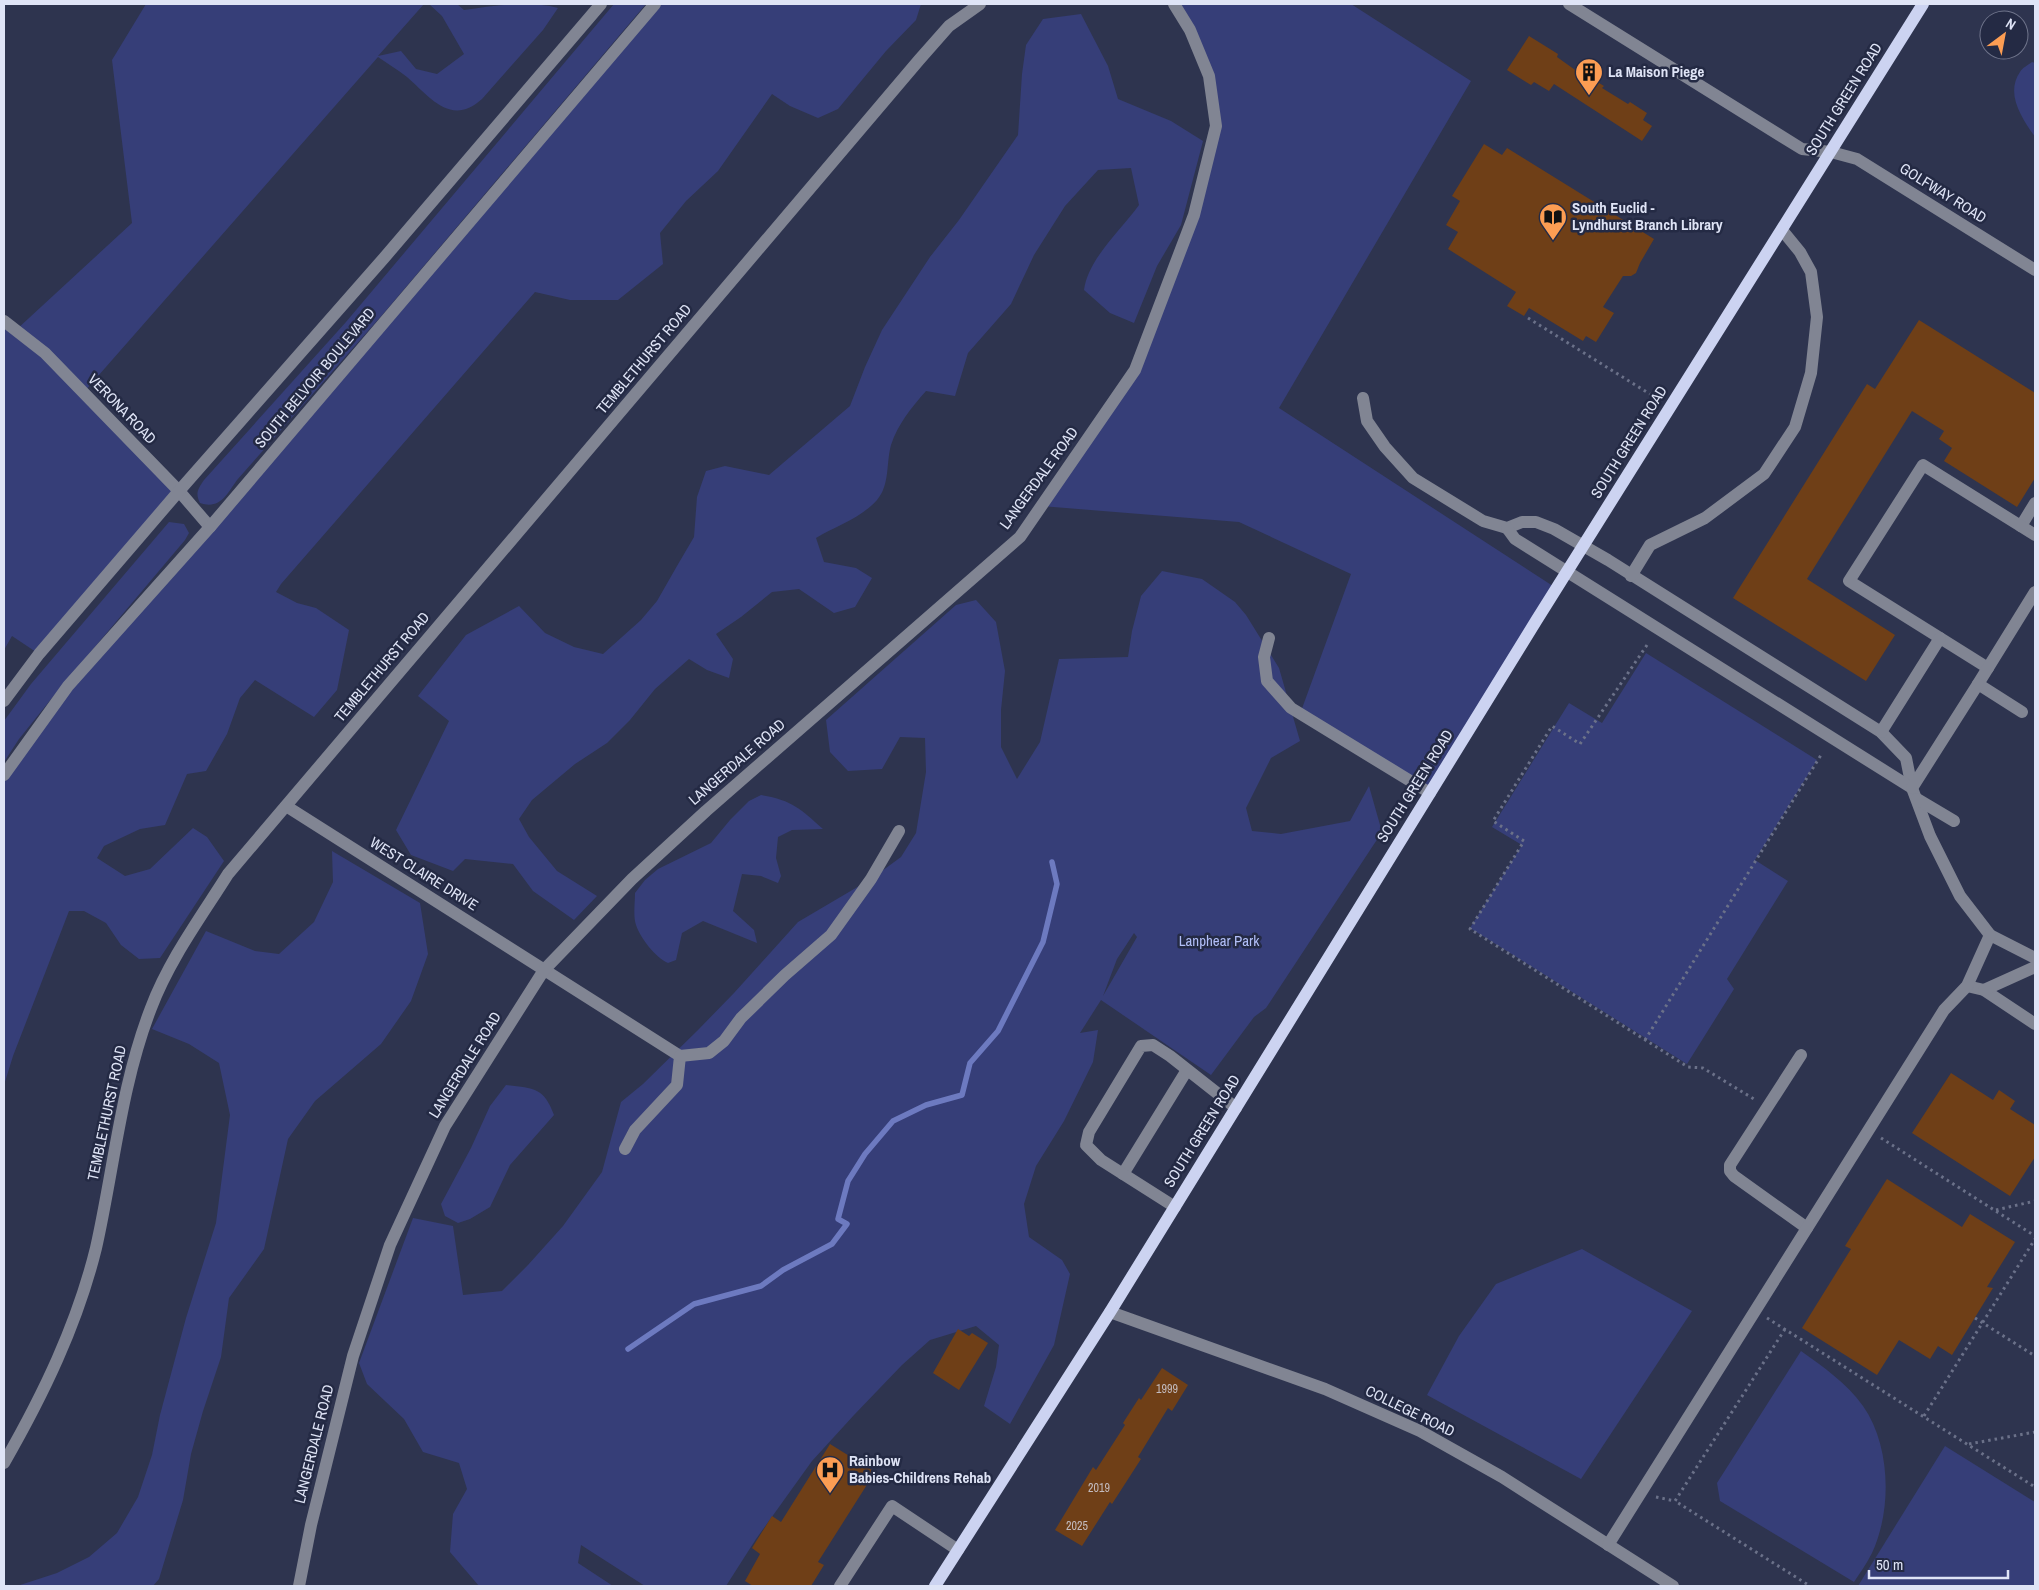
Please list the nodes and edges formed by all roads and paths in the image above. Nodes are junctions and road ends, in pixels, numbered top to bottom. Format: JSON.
{"nodes":[{"id":1,"x":601,"y":4,"type":"edge"},
{"id":2,"x":655,"y":4,"type":"edge"},
{"id":3,"x":980,"y":4,"type":"edge"},
{"id":4,"x":1174,"y":4,"type":"edge"},
{"id":5,"x":1569,"y":4,"type":"edge"},
{"id":6,"x":1923,"y":4,"type":"edge"},
{"id":7,"x":1831,"y":152,"type":"junction"},
{"id":8,"x":1782,"y":230,"type":"junction"},
{"id":9,"x":2035,"y":270,"type":"edge"},
{"id":10,"x":1528,"y":318,"type":"dead end"},
{"id":11,"x":4,"y":321,"type":"edge"},
{"id":12,"x":1653,"y":396,"type":"dead end"},
{"id":13,"x":1362,"y":398,"type":"dead end"},
{"id":14,"x":179,"y":490,"type":"junction"},
{"id":15,"x":2035,"y":503,"type":"edge"},
{"id":16,"x":2021,"y":526,"type":"junction"},
{"id":17,"x":210,"y":527,"type":"junction"},
{"id":18,"x":1507,"y":528,"type":"junction"},
{"id":19,"x":2035,"y":535,"type":"edge"},
{"id":20,"x":1583,"y":546,"type":"junction"},
{"id":21,"x":1568,"y":571,"type":"junction"},
{"id":22,"x":1631,"y":576,"type":"junction"},
{"id":23,"x":2035,"y":592,"type":"edge"},
{"id":24,"x":1269,"y":638,"type":"dead end"},
{"id":25,"x":1940,"y":638,"type":"junction"},
{"id":26,"x":1647,"y":645,"type":"dead end"},
{"id":27,"x":1988,"y":668,"type":"junction"},
{"id":28,"x":1978,"y":684,"type":"junction"},
{"id":29,"x":4,"y":701,"type":"edge"},
{"id":30,"x":2022,"y":712,"type":"dead end"},
{"id":31,"x":1881,"y":732,"type":"junction"},
{"id":32,"x":1821,"y":755,"type":"dead end"},
{"id":33,"x":4,"y":775,"type":"edge"},
{"id":34,"x":1430,"y":793,"type":"junction"},
{"id":35,"x":1914,"y":794,"type":"junction"},
{"id":36,"x":286,"y":806,"type":"junction"},
{"id":37,"x":1954,"y":821,"type":"dead end"},
{"id":38,"x":899,"y":831,"type":"dead end"},
{"id":39,"x":1990,"y":935,"type":"junction"},
{"id":40,"x":2035,"y":958,"type":"edge"},
{"id":41,"x":2035,"y":967,"type":"edge"},
{"id":42,"x":544,"y":970,"type":"junction"},
{"id":43,"x":1967,"y":986,"type":"junction"},
{"id":44,"x":1984,"y":990,"type":"junction"},
{"id":45,"x":2035,"y":1024,"type":"edge"},
{"id":46,"x":1644,"y":1040,"type":"junction"},
{"id":47,"x":1801,"y":1055,"type":"dead end"},
{"id":48,"x":680,"y":1056,"type":"junction"},
{"id":49,"x":1187,"y":1070,"type":"junction"},
{"id":50,"x":1236,"y":1108,"type":"junction"},
{"id":51,"x":1767,"y":1108,"type":"junction"},
{"id":52,"x":1878,"y":1136,"type":"dead end"},
{"id":53,"x":625,"y":1149,"type":"dead end"},
{"id":54,"x":1123,"y":1174,"type":"junction"},
{"id":55,"x":2035,"y":1201,"type":"edge"},
{"id":56,"x":1175,"y":1207,"type":"junction"},
{"id":57,"x":1996,"y":1211,"type":"junction"},
{"id":58,"x":1807,"y":1228,"type":"junction"},
{"id":59,"x":2035,"y":1238,"type":"edge"},
{"id":60,"x":1110,"y":1312,"type":"junction"},
{"id":61,"x":1763,"y":1316,"type":"dead end"},
{"id":62,"x":1975,"y":1318,"type":"dead end"},
{"id":63,"x":1983,"y":1323,"type":"junction"},
{"id":64,"x":1784,"y":1329,"type":"junction"},
{"id":65,"x":2035,"y":1356,"type":"edge"},
{"id":66,"x":1924,"y":1416,"type":"junction"},
{"id":67,"x":2035,"y":1432,"type":"edge"},
{"id":68,"x":1968,"y":1444,"type":"junction"},
{"id":69,"x":4,"y":1463,"type":"edge"},
{"id":70,"x":2035,"y":1487,"type":"edge"},
{"id":71,"x":1652,"y":1497,"type":"dead end"},
{"id":72,"x":1675,"y":1501,"type":"junction"},
{"id":73,"x":1608,"y":1545,"type":"junction"},
{"id":74,"x":958,"y":1550,"type":"junction"},
{"id":75,"x":300,"y":1586,"type":"edge"},
{"id":76,"x":840,"y":1586,"type":"edge"},
{"id":77,"x":935,"y":1586,"type":"edge"},
{"id":78,"x":1673,"y":1586,"type":"edge"},
{"id":79,"x":1810,"y":1586,"type":"edge"}],
"edges":[{"from":1,"to":14,"type":"street","name":"SOUTH BELVOIR BOULEVARD"},
{"from":2,"to":17,"type":"street","name":"SOUTH BELVOIR BOULEVARD"},
{"from":3,"to":36,"type":"street","name":"TEMBLETHURST ROAD"},
{"from":4,"to":42,"type":"street","name":"LANGERDALE ROAD"},
{"from":5,"to":7,"type":"street","name":"GOLFWAY ROAD"},
{"from":6,"to":7,"type":"main road","name":"SOUTH GREEN ROAD"},
{"from":7,"to":8,"type":"main road","name":"SOUTH GREEN ROAD"},
{"from":7,"to":9,"type":"street","name":"GOLFWAY ROAD"},
{"from":8,"to":20,"type":"main road","name":"SOUTH GREEN ROAD"},
{"from":8,"to":22,"type":"street"},
{"from":10,"to":12,"type":"path"},
{"from":11,"to":14,"type":"street","name":"VERONA ROAD"},
{"from":13,"to":18,"type":"street"},
{"from":14,"to":17,"type":"street","name":"VERONA ROAD"},
{"from":14,"to":29,"type":"street","name":"SOUTH BELVOIR BOULEVARD"},
{"from":15,"to":16,"type":"street"},
{"from":16,"to":19,"type":"street"},
{"from":16,"to":25,"type":"street"},
{"from":17,"to":33,"type":"street","name":"SOUTH BELVOIR BOULEVARD"},
{"from":18,"to":20,"type":"street"},
{"from":18,"to":21,"type":"street"},
{"from":20,"to":21,"type":"main road","name":"SOUTH GREEN ROAD"},
{"from":20,"to":22,"type":"street"},
{"from":21,"to":34,"type":"main road","name":"SOUTH GREEN ROAD"},
{"from":21,"to":35,"type":"street"},
{"from":22,"to":31,"type":"street"},
{"from":23,"to":27,"type":"street"},
{"from":24,"to":34,"type":"street"},
{"from":25,"to":27,"type":"street"},
{"from":25,"to":31,"type":"street"},
{"from":26,"to":46,"type":"path"},
{"from":27,"to":28,"type":"street"},
{"from":28,"to":30,"type":"street"},
{"from":28,"to":35,"type":"street"},
{"from":31,"to":35,"type":"street"},
{"from":32,"to":46,"type":"path"},
{"from":34,"to":50,"type":"main road","name":"SOUTH GREEN ROAD"},
{"from":35,"to":37,"type":"street"},
{"from":35,"to":39,"type":"street"},
{"from":36,"to":42,"type":"street","name":"WEST CLAIRE DRIVE"},
{"from":36,"to":69,"type":"street","name":"TEMBLETHURST ROAD"},
{"from":38,"to":48,"type":"street"},
{"from":39,"to":40,"type":"street"},
{"from":39,"to":43,"type":"street"},
{"from":41,"to":44,"type":"street"},
{"from":42,"to":48,"type":"street","name":"WEST CLAIRE DRIVE"},
{"from":42,"to":75,"type":"street","name":"LANGERDALE ROAD"},
{"from":43,"to":44,"type":"street"},
{"from":43,"to":58,"type":"street"},
{"from":44,"to":45,"type":"street"},
{"from":46,"to":51,"type":"path"},
{"from":47,"to":51,"type":"street"},
{"from":48,"to":53,"type":"street"},
{"from":49,"to":50,"type":"street"},
{"from":49,"to":54,"type":"street"},
{"from":49,"to":54,"type":"street"},
{"from":50,"to":56,"type":"main road","name":"SOUTH GREEN ROAD"},
{"from":51,"to":58,"type":"street"},
{"from":52,"to":57,"type":"path"},
{"from":54,"to":56,"type":"street"},
{"from":55,"to":57,"type":"path"},
{"from":56,"to":60,"type":"main road","name":"SOUTH GREEN ROAD"},
{"from":57,"to":59,"type":"path"},
{"from":58,"to":73,"type":"street"},
{"from":59,"to":63,"type":"path"},
{"from":60,"to":73,"type":"street","name":"COLLEGE ROAD"},
{"from":60,"to":74,"type":"main road","name":"SOUTH GREEN ROAD"},
{"from":61,"to":64,"type":"path"},
{"from":62,"to":63,"type":"path"},
{"from":63,"to":65,"type":"path"},
{"from":63,"to":66,"type":"path"},
{"from":64,"to":66,"type":"path"},
{"from":64,"to":72,"type":"path"},
{"from":66,"to":68,"type":"path"},
{"from":67,"to":68,"type":"path"},
{"from":68,"to":70,"type":"path"},
{"from":71,"to":72,"type":"path"},
{"from":72,"to":79,"type":"path"},
{"from":73,"to":78,"type":"street","name":"COLLEGE ROAD"},
{"from":74,"to":76,"type":"street"},
{"from":74,"to":77,"type":"main road","name":"SOUTH GREEN ROAD"}]}
